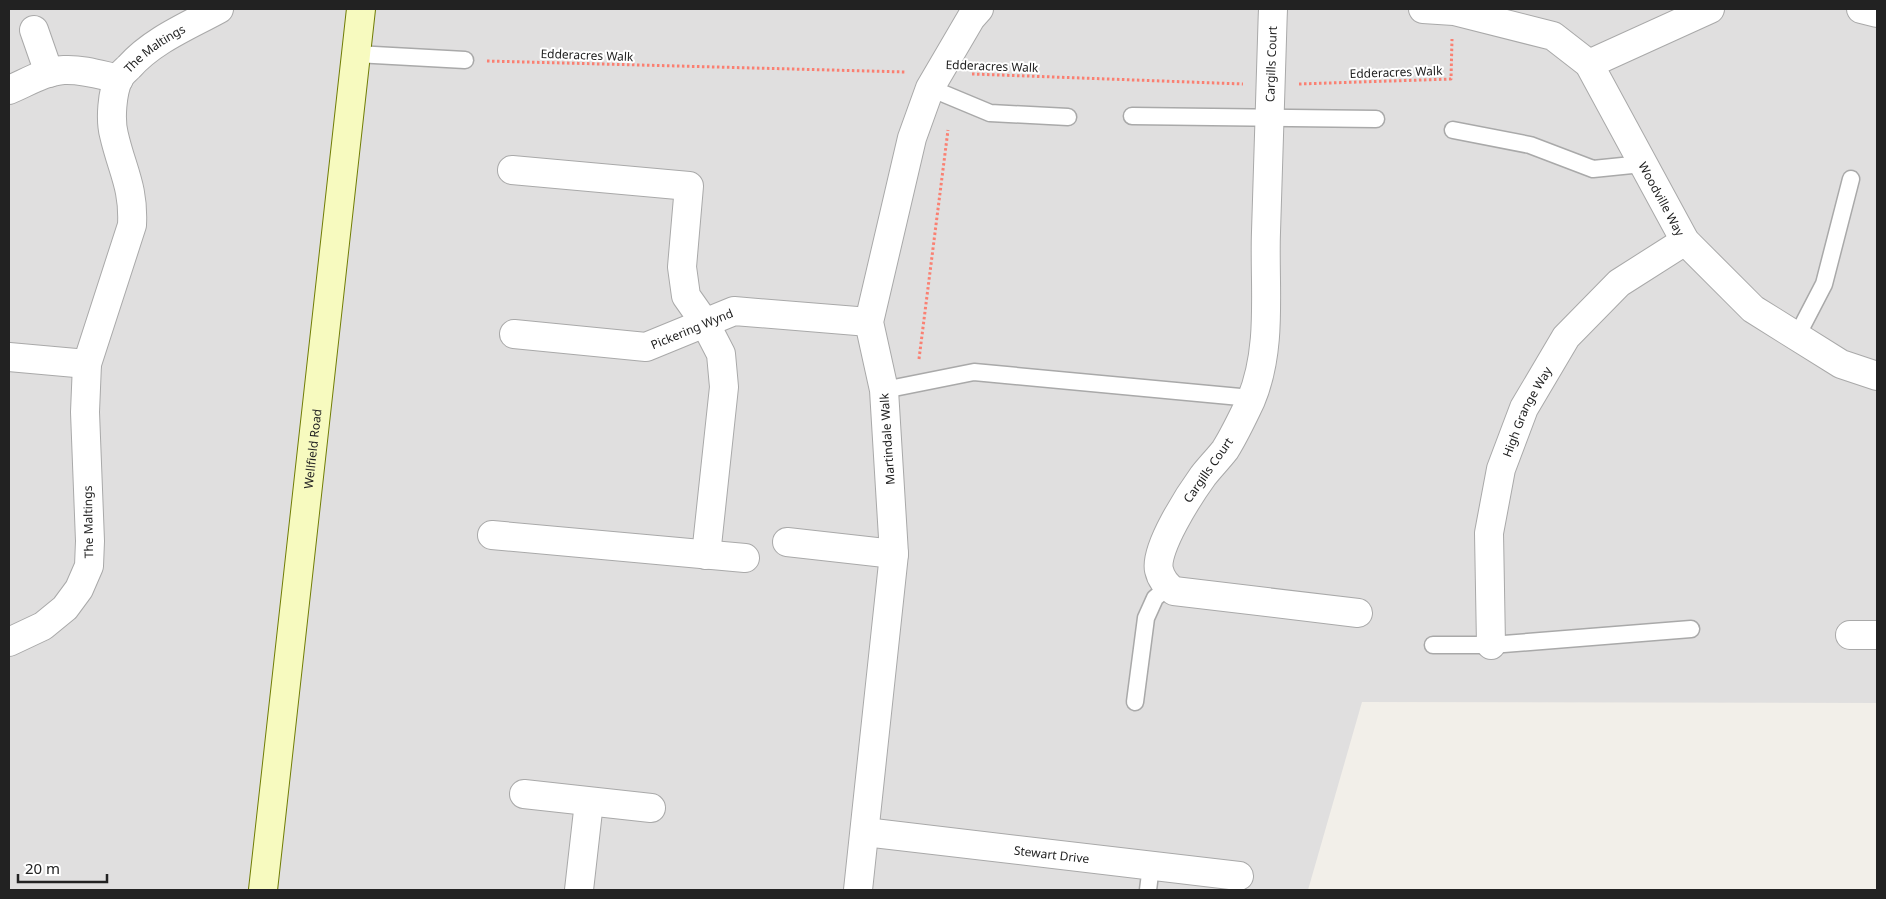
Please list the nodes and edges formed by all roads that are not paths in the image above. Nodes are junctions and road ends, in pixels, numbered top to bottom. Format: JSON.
{"nodes":[{"id":1,"x":219,"y":9,"type":"edge"},
{"id":2,"x":361,"y":9,"type":"edge"},
{"id":3,"x":979,"y":9,"type":"edge"},
{"id":4,"x":1273,"y":9,"type":"edge"},
{"id":5,"x":1423,"y":9,"type":"edge"},
{"id":6,"x":1710,"y":9,"type":"edge"},
{"id":7,"x":1861,"y":9,"type":"edge"},
{"id":8,"x":1877,"y":12,"type":"edge"},
{"id":9,"x":34,"y":30,"type":"dead end"},
{"id":10,"x":356,"y":54,"type":"junction"},
{"id":11,"x":465,"y":60,"type":"road end"},
{"id":12,"x":1589,"y":64,"type":"junction"},
{"id":13,"x":49,"y":73,"type":"junction"},
{"id":14,"x":119,"y":79,"type":"junction"},
{"id":15,"x":940,"y":86,"type":"junction"},
{"id":16,"x":9,"y":90,"type":"edge"},
{"id":17,"x":1132,"y":116,"type":"dead end"},
{"id":18,"x":1068,"y":117,"type":"dead end"},
{"id":19,"x":1269,"y":117,"type":"junction"},
{"id":20,"x":1376,"y":119,"type":"dead end"},
{"id":21,"x":1453,"y":130,"type":"dead end"},
{"id":22,"x":1642,"y":164,"type":"junction"},
{"id":23,"x":512,"y":170,"type":"dead end"},
{"id":24,"x":1851,"y":179,"type":"dead end"},
{"id":25,"x":1685,"y":241,"type":"junction"},
{"id":26,"x":869,"y":322,"type":"junction"},
{"id":27,"x":705,"y":324,"type":"junction"},
{"id":28,"x":514,"y":334,"type":"dead end"},
{"id":29,"x":1797,"y":336,"type":"junction"},
{"id":30,"x":9,"y":357,"type":"edge"},
{"id":31,"x":88,"y":364,"type":"junction"},
{"id":32,"x":1877,"y":376,"type":"edge"},
{"id":33,"x":884,"y":390,"type":"junction"},
{"id":34,"x":1252,"y":398,"type":"junction"},
{"id":35,"x":492,"y":535,"type":"dead end"},
{"id":36,"x":787,"y":542,"type":"dead end"},
{"id":37,"x":894,"y":554,"type":"junction"},
{"id":38,"x":706,"y":555,"type":"junction"},
{"id":39,"x":744,"y":558,"type":"dead end"},
{"id":40,"x":1168,"y":587,"type":"junction"},
{"id":41,"x":1358,"y":613,"type":"dead end"},
{"id":42,"x":1691,"y":629,"type":"dead end"},
{"id":43,"x":1850,"y":635,"type":"dead end"},
{"id":44,"x":1877,"y":636,"type":"edge"},
{"id":45,"x":9,"y":642,"type":"edge"},
{"id":46,"x":1491,"y":644,"type":"junction"},
{"id":47,"x":1433,"y":645,"type":"dead end"},
{"id":48,"x":1135,"y":702,"type":"dead end"},
{"id":49,"x":524,"y":794,"type":"dead end"},
{"id":50,"x":589,"y":802,"type":"junction"},
{"id":51,"x":651,"y":808,"type":"dead end"},
{"id":52,"x":865,"y":832,"type":"junction"},
{"id":53,"x":1239,"y":876,"type":"dead end"},
{"id":54,"x":1150,"y":878,"type":"edge"},
{"id":55,"x":263,"y":890,"type":"edge"},
{"id":56,"x":579,"y":890,"type":"edge"},
{"id":57,"x":858,"y":890,"type":"edge"}],
"edges":[{"from":1,"to":14,"type":"street","name":"The Maltings"},
{"from":2,"to":10,"type":"street","name":"Wellfield Road"},
{"from":3,"to":15,"type":"street","name":"Martindale Walk"},
{"from":4,"to":19,"type":"street","name":"Cargills Court"},
{"from":5,"to":12,"type":"street"},
{"from":6,"to":12,"type":"street"},
{"from":7,"to":8,"type":"street"},
{"from":9,"to":13,"type":"street"},
{"from":10,"to":11,"type":"lane"},
{"from":10,"to":55,"type":"street","name":"Wellfield Road"},
{"from":12,"to":22,"type":"street","name":"Woodville Way"},
{"from":13,"to":14,"type":"street","name":"The Maltings"},
{"from":13,"to":16,"type":"street","name":"The Maltings"},
{"from":14,"to":31,"type":"street","name":"The Maltings"},
{"from":15,"to":18,"type":"lane"},
{"from":15,"to":26,"type":"street","name":"Martindale Walk"},
{"from":17,"to":19,"type":"lane"},
{"from":19,"to":20,"type":"lane"},
{"from":19,"to":34,"type":"street","name":"Cargills Court"},
{"from":21,"to":22,"type":"lane"},
{"from":22,"to":25,"type":"street","name":"Woodville Way"},
{"from":23,"to":27,"type":"street"},
{"from":24,"to":29,"type":"lane"},
{"from":25,"to":29,"type":"street","name":"Woodville Way"},
{"from":25,"to":46,"type":"street","name":"High Grange Way"},
{"from":26,"to":27,"type":"street","name":"Pickering Wynd"},
{"from":26,"to":33,"type":"street","name":"Martindale Walk"},
{"from":27,"to":28,"type":"street","name":"Pickering Wynd"},
{"from":27,"to":38,"type":"street"},
{"from":29,"to":32,"type":"street","name":"Woodville Way"},
{"from":30,"to":31,"type":"street"},
{"from":31,"to":45,"type":"street","name":"The Maltings"},
{"from":33,"to":34,"type":"lane"},
{"from":33,"to":37,"type":"street","name":"Martindale Walk"},
{"from":34,"to":40,"type":"street","name":"Cargills Court"},
{"from":35,"to":38,"type":"street"},
{"from":36,"to":37,"type":"street"},
{"from":37,"to":52,"type":"street","name":"Martindale Walk"},
{"from":38,"to":39,"type":"street"},
{"from":40,"to":41,"type":"street"},
{"from":40,"to":48,"type":"lane"},
{"from":42,"to":46,"type":"lane"},
{"from":43,"to":44,"type":"street"},
{"from":46,"to":47,"type":"lane"},
{"from":49,"to":50,"type":"street"},
{"from":50,"to":51,"type":"street"},
{"from":50,"to":56,"type":"street"},
{"from":52,"to":54,"type":"street","name":"Stewart Drive"},
{"from":52,"to":57,"type":"street","name":"Martindale Walk"},
{"from":53,"to":54,"type":"street","name":"Stewart Drive"}]}
